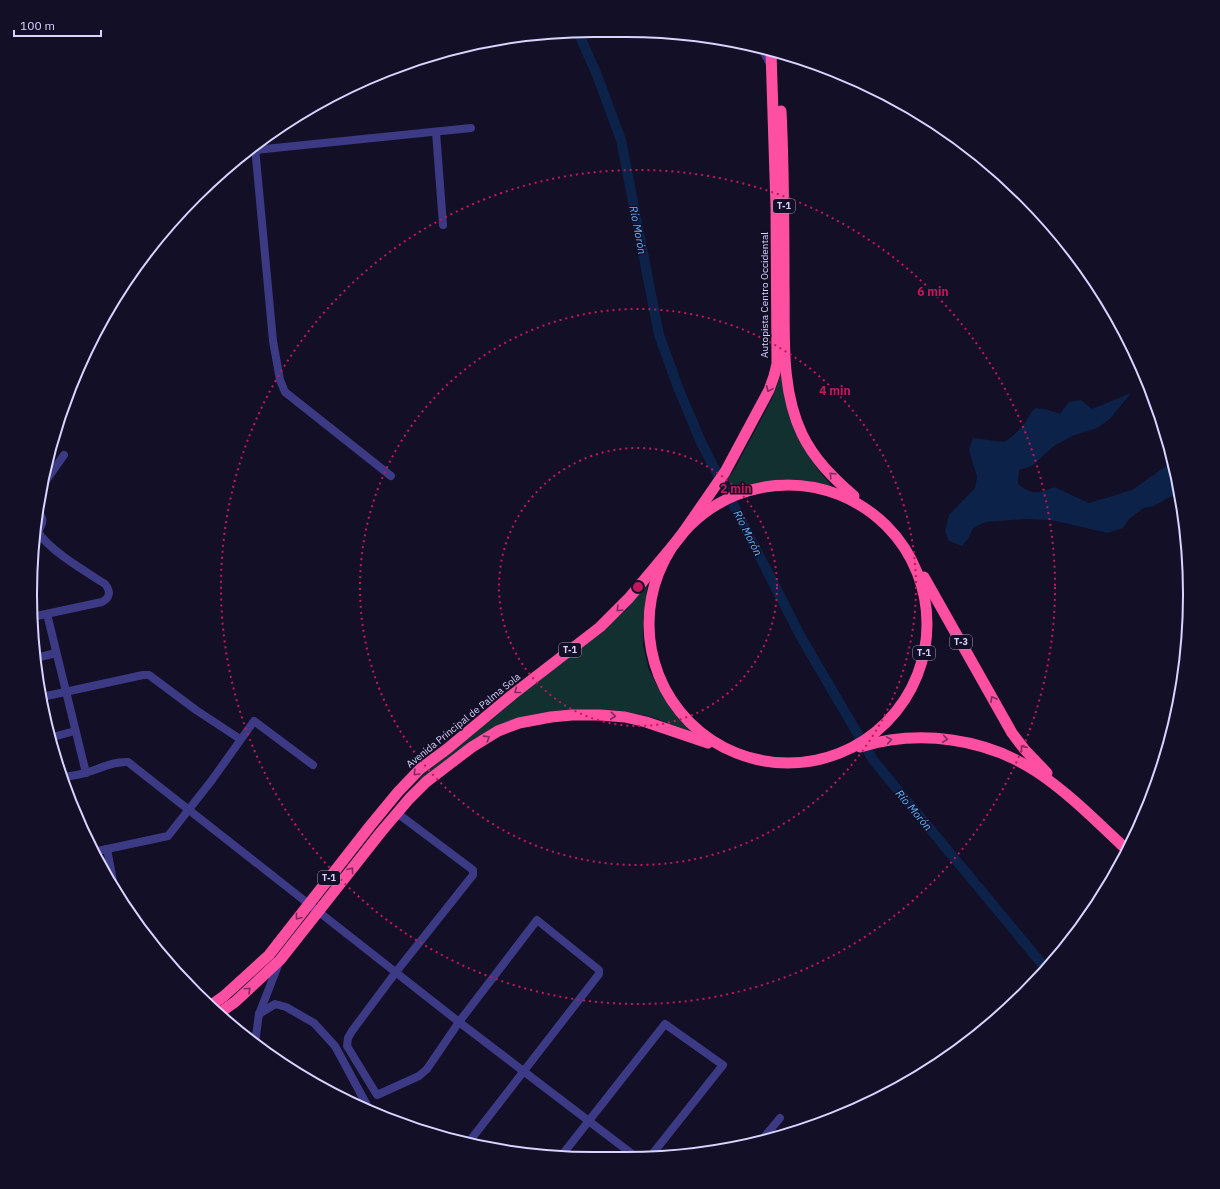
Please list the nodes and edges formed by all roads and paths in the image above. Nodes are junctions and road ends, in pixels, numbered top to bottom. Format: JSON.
{"nodes":[{"id":1,"x":765,"y":55,"type":"edge"},
{"id":2,"x":771,"y":56,"type":"edge"},
{"id":3,"x":778,"y":59,"type":"edge"},
{"id":4,"x":772,"y":68,"type":"junction"},
{"id":5,"x":471,"y":128,"type":"dead end"},
{"id":6,"x":436,"y":132,"type":"junction"},
{"id":7,"x":262,"y":147,"type":"edge"},
{"id":8,"x":254,"y":152,"type":"edge"},
{"id":9,"x":443,"y":225,"type":"dead end"},
{"id":10,"x":64,"y":455,"type":"dead end"},
{"id":11,"x":51,"y":474,"type":"edge"},
{"id":12,"x":391,"y":476,"type":"dead end"},
{"id":13,"x":871,"y":511,"type":"junction"},
{"id":14,"x":40,"y":536,"type":"edge"},
{"id":15,"x":680,"y":536,"type":"junction"},
{"id":16,"x":908,"y":553,"type":"junction"},
{"id":17,"x":47,"y":614,"type":"junction"},
{"id":18,"x":38,"y":616,"type":"edge"},
{"id":19,"x":56,"y":653,"type":"junction"},
{"id":20,"x":41,"y":657,"type":"edge"},
{"id":21,"x":67,"y":691,"type":"junction"},
{"id":22,"x":47,"y":696,"type":"edge"},
{"id":23,"x":76,"y":731,"type":"junction"},
{"id":24,"x":55,"y":736,"type":"edge"},
{"id":25,"x":240,"y":739,"type":"junction"},
{"id":26,"x":869,"y":741,"type":"junction"},
{"id":27,"x":734,"y":753,"type":"junction"},
{"id":28,"x":313,"y":765,"type":"dead end"},
{"id":29,"x":86,"y":773,"type":"junction"},
{"id":30,"x":68,"y":776,"type":"edge"},
{"id":31,"x":1069,"y":796,"type":"junction"},
{"id":32,"x":188,"y":810,"type":"junction"},
{"id":33,"x":397,"y":813,"type":"junction"},
{"id":34,"x":1123,"y":846,"type":"edge"},
{"id":35,"x":107,"y":849,"type":"junction"},
{"id":36,"x":99,"y":851,"type":"edge"},
{"id":37,"x":111,"y":872,"type":"edge"},
{"id":38,"x":280,"y":960,"type":"junction"},
{"id":39,"x":396,"y":972,"type":"junction"},
{"id":40,"x":215,"y":1003,"type":"edge"},
{"id":41,"x":223,"y":1010,"type":"edge"},
{"id":42,"x":259,"y":1014,"type":"junction"},
{"id":43,"x":459,"y":1022,"type":"junction"},
{"id":44,"x":257,"y":1038,"type":"edge"},
{"id":45,"x":524,"y":1071,"type":"junction"},
{"id":46,"x":366,"y":1103,"type":"edge"},
{"id":47,"x":780,"y":1118,"type":"dead end"},
{"id":48,"x":589,"y":1121,"type":"junction"},
{"id":49,"x":768,"y":1133,"type":"edge"},
{"id":50,"x":472,"y":1138,"type":"edge"},
{"id":51,"x":565,"y":1151,"type":"edge"},
{"id":52,"x":655,"y":1151,"type":"edge"},
{"id":53,"x":629,"y":1152,"type":"edge"}],
"edges":[{"from":1,"to":4,"type":"street"},
{"from":2,"to":4,"type":"highway","name":"Autopista Centro Occidental","number":"T-1"},
{"from":13,"to":3,"type":"highway","name":"Autopista Centro Occidental","number":"T-1","one_way":true},
{"from":4,"to":15,"type":"highway","name":"Autopista Centro Occidental","number":"T-1","one_way":true},
{"from":5,"to":6,"type":"street"},
{"from":6,"to":7,"type":"street"},
{"from":6,"to":9,"type":"street"},
{"from":8,"to":12,"type":"street"},
{"from":10,"to":11,"type":"street"},
{"from":13,"to":15,"type":"highway","number":"T-1"},
{"from":13,"to":16,"type":"highway","number":"T-1"},
{"from":14,"to":17,"type":"street"},
{"from":15,"to":27,"type":"highway","number":"T-1"},
{"from":15,"to":40,"type":"highway","name":"Avenida Principal de Palma Sola","number":"T-1","one_way":true},
{"from":16,"to":26,"type":"highway","number":"T-1"},
{"from":31,"to":16,"type":"highway","number":"T-3","one_way":true},
{"from":17,"to":18,"type":"street"},
{"from":17,"to":19,"type":"street"},
{"from":19,"to":20,"type":"street"},
{"from":19,"to":21,"type":"street"},
{"from":21,"to":22,"type":"street"},
{"from":21,"to":23,"type":"street"},
{"from":21,"to":25,"type":"street"},
{"from":23,"to":24,"type":"street"},
{"from":23,"to":29,"type":"street"},
{"from":25,"to":28,"type":"street"},
{"from":25,"to":32,"type":"street"},
{"from":26,"to":27,"type":"highway","number":"T-1"},
{"from":26,"to":31,"type":"highway","number":"T-3","one_way":true},
{"from":33,"to":27,"type":"highway","number":"T-1","one_way":true},
{"from":29,"to":30,"type":"street"},
{"from":29,"to":32,"type":"street"},
{"from":31,"to":34,"type":"highway","number":"T-3"},
{"from":32,"to":35,"type":"street"},
{"from":32,"to":39,"type":"street"},
{"from":38,"to":33,"type":"highway","number":"T-1","one_way":true},
{"from":33,"to":39,"type":"street"},
{"from":35,"to":36,"type":"street"},
{"from":35,"to":37,"type":"street"},
{"from":41,"to":38,"type":"highway","number":"T-1","one_way":true},
{"from":38,"to":42,"type":"street"},
{"from":39,"to":43,"type":"street"},
{"from":39,"to":43,"type":"street"},
{"from":42,"to":44,"type":"street"},
{"from":42,"to":46,"type":"street"},
{"from":43,"to":45,"type":"street"},
{"from":43,"to":45,"type":"street"},
{"from":45,"to":48,"type":"street"},
{"from":45,"to":50,"type":"street"},
{"from":47,"to":49,"type":"street"},
{"from":48,"to":51,"type":"street"},
{"from":48,"to":52,"type":"street"},
{"from":48,"to":53,"type":"street"}]}
